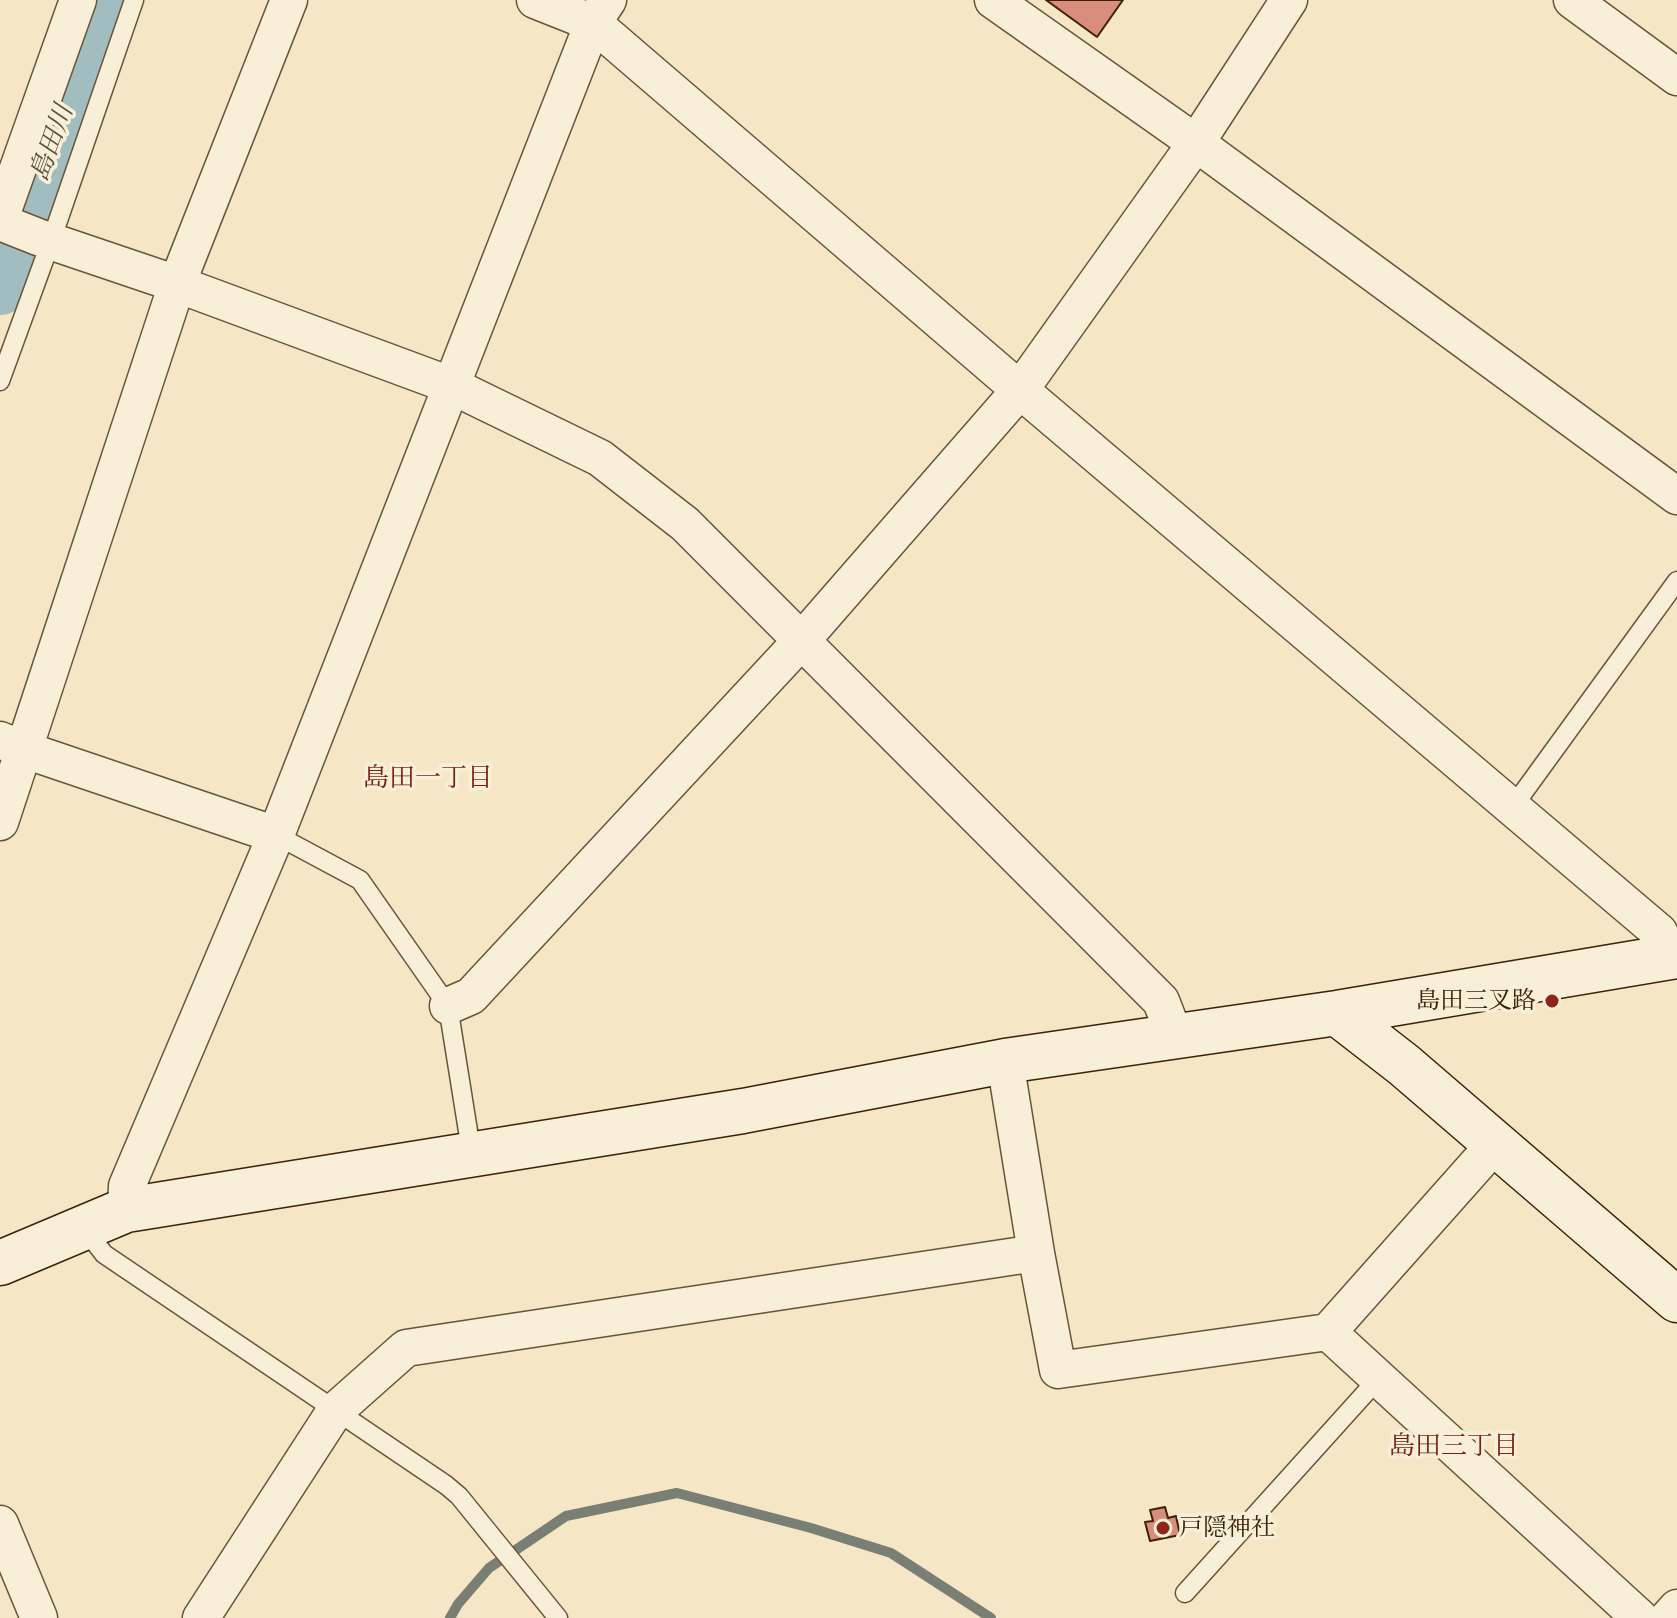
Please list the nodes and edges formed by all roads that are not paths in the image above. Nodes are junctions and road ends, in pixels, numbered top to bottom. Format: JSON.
{"nodes":[{"id":1,"x":78,"y":0,"type":"edge"},
{"id":2,"x":134,"y":0,"type":"edge"},
{"id":3,"x":289,"y":0,"type":"edge"},
{"id":4,"x":535,"y":0,"type":"edge"},
{"id":5,"x":993,"y":0,"type":"edge"},
{"id":6,"x":1289,"y":0,"type":"edge"},
{"id":7,"x":1572,"y":0,"type":"edge"},
{"id":8,"x":600,"y":12,"type":"edge"},
{"id":9,"x":1677,"y":77,"type":"edge"},
{"id":10,"x":1196,"y":143,"type":"junction"},
{"id":11,"x":0,"y":221,"type":"edge"},
{"id":12,"x":44,"y":239,"type":"junction"},
{"id":13,"x":177,"y":284,"type":"junction"},
{"id":14,"x":0,"y":381,"type":"edge"},
{"id":15,"x":450,"y":385,"type":"junction"},
{"id":16,"x":1020,"y":390,"type":"junction"},
{"id":17,"x":1677,"y":496,"type":"edge"},
{"id":18,"x":1677,"y":581,"type":"edge"},
{"id":19,"x":802,"y":640,"type":"junction"},
{"id":20,"x":12,"y":745,"type":"edge"},
{"id":21,"x":1512,"y":808,"type":"junction"},
{"id":22,"x":0,"y":822,"type":"edge"},
{"id":23,"x":276,"y":835,"type":"junction"},
{"id":24,"x":1674,"y":957,"type":"edge"},
{"id":25,"x":448,"y":1006,"type":"junction"},
{"id":26,"x":1337,"y":1013,"type":"junction"},
{"id":27,"x":1175,"y":1037,"type":"junction"},
{"id":28,"x":1005,"y":1061,"type":"junction"},
{"id":29,"x":1496,"y":1143,"type":"junction"},
{"id":30,"x":472,"y":1156,"type":"junction"},
{"id":31,"x":126,"y":1210,"type":"junction"},
{"id":32,"x":84,"y":1228,"type":"junction"},
{"id":33,"x":1036,"y":1253,"type":"junction"},
{"id":34,"x":0,"y":1263,"type":"edge"},
{"id":35,"x":1677,"y":1300,"type":"edge"},
{"id":36,"x":1328,"y":1332,"type":"junction"},
{"id":37,"x":1378,"y":1379,"type":"junction"},
{"id":38,"x":335,"y":1411,"type":"junction"},
{"id":39,"x":0,"y":1524,"type":"edge"},
{"id":40,"x":1185,"y":1593,"type":"dead end"},
{"id":41,"x":1677,"y":1608,"type":"edge"},
{"id":42,"x":557,"y":1617,"type":"edge"},
{"id":43,"x":39,"y":1618,"type":"edge"},
{"id":44,"x":201,"y":1618,"type":"edge"},
{"id":45,"x":1640,"y":1618,"type":"edge"},
{"id":46,"x":1668,"y":1618,"type":"edge"}],
"edges":[{"from":1,"to":11,"type":"street"},
{"from":2,"to":12,"type":"lane"},
{"from":3,"to":13,"type":"street"},
{"from":4,"to":8,"type":"street"},
{"from":5,"to":10,"type":"street"},
{"from":6,"to":10,"type":"street"},
{"from":7,"to":9,"type":"street"},
{"from":8,"to":15,"type":"street"},
{"from":8,"to":16,"type":"street"},
{"from":10,"to":16,"type":"street"},
{"from":10,"to":17,"type":"street"},
{"from":11,"to":12,"type":"street"},
{"from":12,"to":13,"type":"street"},
{"from":12,"to":14,"type":"lane"},
{"from":13,"to":15,"type":"street"},
{"from":13,"to":20,"type":"street"},
{"from":15,"to":19,"type":"street"},
{"from":15,"to":23,"type":"street"},
{"from":16,"to":19,"type":"street"},
{"from":16,"to":21,"type":"street"},
{"from":18,"to":21,"type":"lane"},
{"from":19,"to":25,"type":"street"},
{"from":19,"to":27,"type":"street"},
{"from":20,"to":22,"type":"street"},
{"from":20,"to":23,"type":"street"},
{"from":21,"to":24,"type":"street"},
{"from":23,"to":25,"type":"lane"},
{"from":23,"to":31,"type":"street"},
{"from":24,"to":26,"type":"street"},
{"from":25,"to":30,"type":"lane"},
{"from":26,"to":27,"type":"street"},
{"from":26,"to":29,"type":"street"},
{"from":27,"to":28,"type":"street"},
{"from":28,"to":30,"type":"street"},
{"from":28,"to":33,"type":"street"},
{"from":29,"to":35,"type":"street"},
{"from":29,"to":36,"type":"street"},
{"from":30,"to":31,"type":"street"},
{"from":31,"to":32,"type":"street"},
{"from":32,"to":34,"type":"street"},
{"from":32,"to":38,"type":"lane"},
{"from":33,"to":36,"type":"street"},
{"from":33,"to":38,"type":"street"},
{"from":36,"to":37,"type":"street"},
{"from":37,"to":40,"type":"lane"},
{"from":37,"to":45,"type":"street"},
{"from":38,"to":42,"type":"lane"},
{"from":38,"to":44,"type":"street"},
{"from":39,"to":43,"type":"street"},
{"from":41,"to":46,"type":"street"}]}
